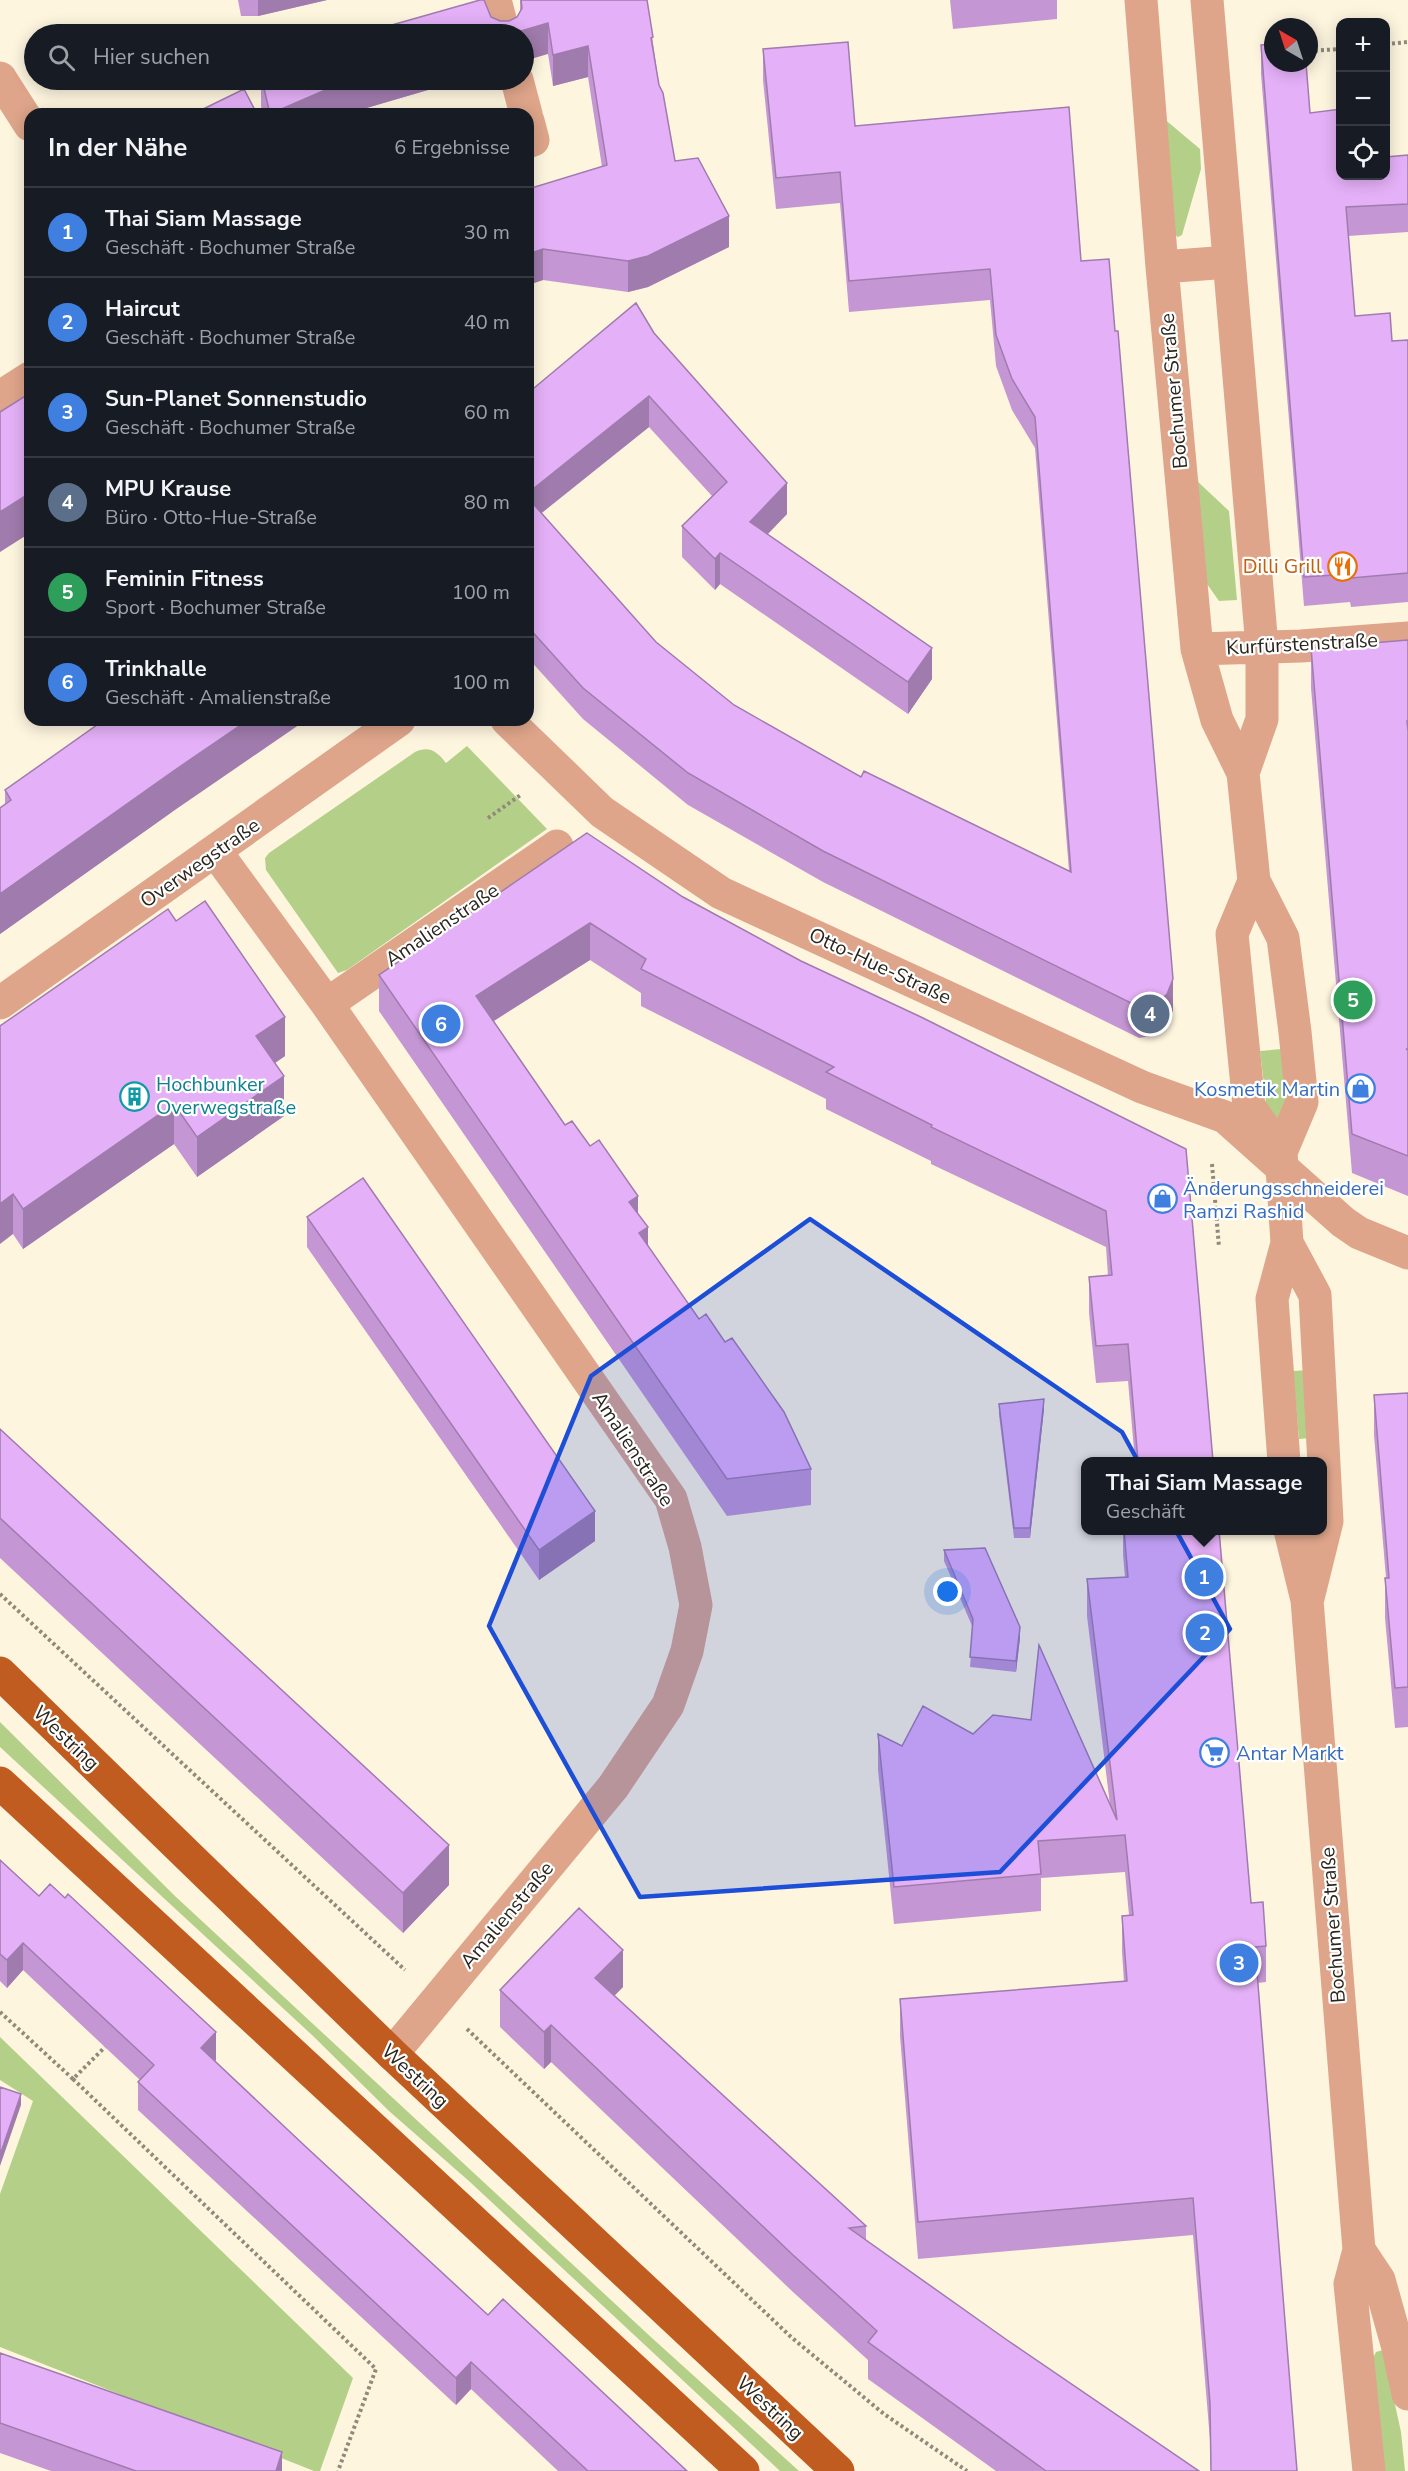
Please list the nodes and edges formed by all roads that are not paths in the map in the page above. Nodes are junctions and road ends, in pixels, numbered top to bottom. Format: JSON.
{"nodes":[{"id":1,"x":495,"y":0,"type":"edge"},
{"id":2,"x":1141,"y":0,"type":"edge"},
{"id":3,"x":1207,"y":0,"type":"edge"},
{"id":4,"x":501,"y":24,"type":"edge"},
{"id":5,"x":0,"y":78,"type":"edge"},
{"id":6,"x":519,"y":90,"type":"edge"},
{"id":7,"x":524,"y":108,"type":"edge"},
{"id":8,"x":24,"y":115,"type":"edge"},
{"id":9,"x":1229,"y":262,"type":"junction"},
{"id":10,"x":1162,"y":267,"type":"junction"},
{"id":11,"x":24,"y":382,"type":"edge"},
{"id":12,"x":0,"y":397,"type":"edge"},
{"id":13,"x":1408,"y":638,"type":"edge"},
{"id":14,"x":1262,"y":647,"type":"junction"},
{"id":15,"x":1197,"y":649,"type":"junction"},
{"id":16,"x":391,"y":726,"type":"edge"},
{"id":17,"x":513,"y":726,"type":"edge"},
{"id":18,"x":1243,"y":772,"type":"junction"},
{"id":19,"x":557,"y":846,"type":"dead end"},
{"id":20,"x":216,"y":852,"type":"junction"},
{"id":21,"x":1254,"y":881,"type":"junction"},
{"id":22,"x":0,"y":1003,"type":"edge"},
{"id":23,"x":327,"y":1004,"type":"junction"},
{"id":24,"x":1281,"y":1159,"type":"junction"},
{"id":25,"x":1287,"y":1243,"type":"junction"},
{"id":26,"x":1408,"y":1253,"type":"edge"},
{"id":27,"x":1284,"y":1457,"type":"edge"},
{"id":28,"x":1324,"y":1457,"type":"edge"},
{"id":29,"x":1291,"y":1535,"type":"edge"},
{"id":30,"x":1323,"y":1535,"type":"edge"},
{"id":31,"x":1307,"y":1600,"type":"junction"},
{"id":32,"x":0,"y":1674,"type":"edge"},
{"id":33,"x":0,"y":1783,"type":"edge"},
{"id":34,"x":392,"y":2054,"type":"junction"},
{"id":35,"x":1359,"y":2250,"type":"junction"},
{"id":36,"x":1408,"y":2394,"type":"edge"},
{"id":37,"x":743,"y":2471,"type":"edge"},
{"id":38,"x":838,"y":2471,"type":"edge"},
{"id":39,"x":1369,"y":2471,"type":"edge"}],
"edges":[{"from":1,"to":4,"type":"street"},
{"from":2,"to":10,"type":"street","name":"Bochumer Straße"},
{"from":3,"to":9,"type":"street","name":"Bochumer Straße"},
{"from":5,"to":8,"type":"street"},
{"from":6,"to":7,"type":"street"},
{"from":9,"to":10,"type":"street"},
{"from":9,"to":14,"type":"street","name":"Bochumer Straße"},
{"from":10,"to":15,"type":"street","name":"Bochumer Straße"},
{"from":11,"to":12,"type":"street"},
{"from":13,"to":14,"type":"street","name":"Kurfürstenstraße"},
{"from":14,"to":15,"type":"street","name":"Kurfürstenstraße"},
{"from":14,"to":18,"type":"street","name":"Bochumer Straße"},
{"from":15,"to":18,"type":"street","name":"Bochumer Straße"},
{"from":16,"to":20,"type":"street","name":"Overwegstraße"},
{"from":17,"to":24,"type":"street","name":"Otto-Hue-Straße"},
{"from":18,"to":21,"type":"street","name":"Bochumer Straße"},
{"from":19,"to":23,"type":"street","name":"Amalienstraße"},
{"from":20,"to":22,"type":"street","name":"Overwegstraße"},
{"from":20,"to":23,"type":"street","name":"Amalienstraße"},
{"from":21,"to":24,"type":"street","name":"Bochumer Straße"},
{"from":21,"to":24,"type":"street","name":"Bochumer Straße"},
{"from":23,"to":34,"type":"street","name":"Amalienstraße"},
{"from":24,"to":25,"type":"street","name":"Bochumer Straße"},
{"from":24,"to":26,"type":"street"},
{"from":25,"to":27,"type":"street","name":"Bochumer Straße"},
{"from":25,"to":28,"type":"street","name":"Bochumer Straße"},
{"from":29,"to":31,"type":"street","name":"Bochumer Straße"},
{"from":30,"to":31,"type":"street","name":"Bochumer Straße"},
{"from":31,"to":35,"type":"street","name":"Bochumer Straße"},
{"from":32,"to":34,"type":"main road","name":"Westring"},
{"from":33,"to":37,"type":"main road"},
{"from":34,"to":38,"type":"main road","name":"Westring"},
{"from":35,"to":36,"type":"street","name":"Bochumer Straße"},
{"from":35,"to":39,"type":"street","name":"Bochumer Straße"}]}
